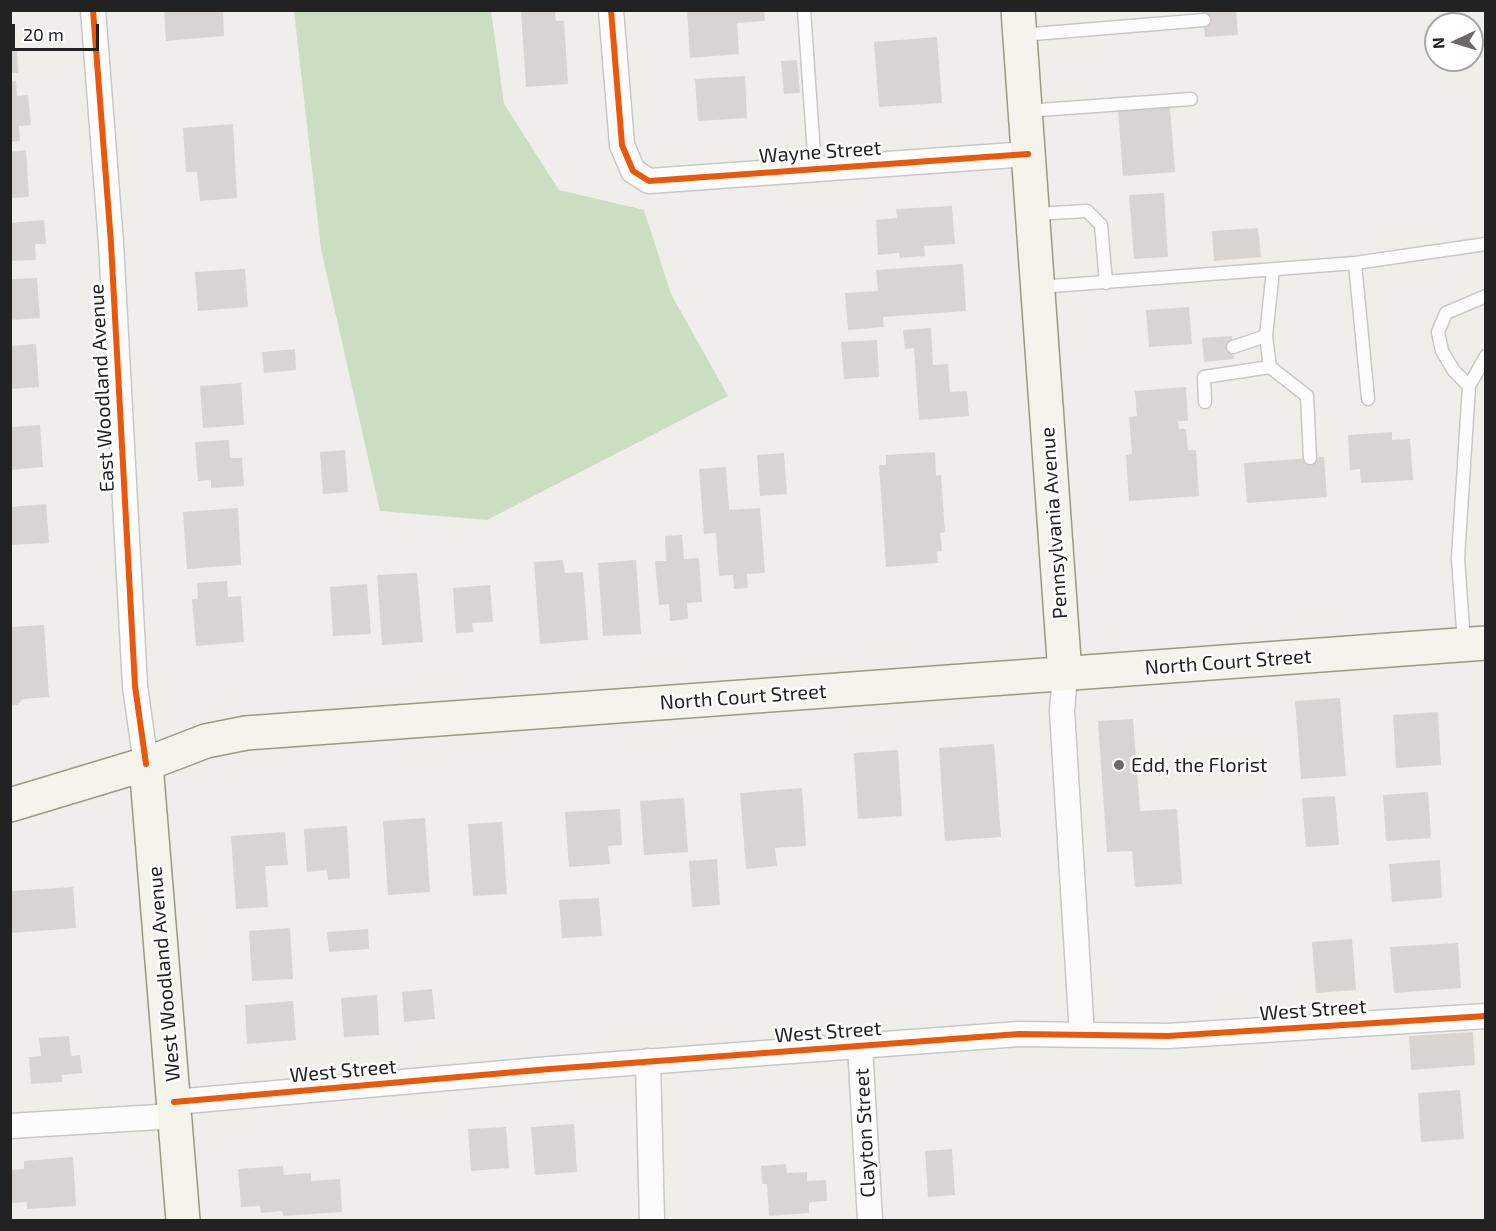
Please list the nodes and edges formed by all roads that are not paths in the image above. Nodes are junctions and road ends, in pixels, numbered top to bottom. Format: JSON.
{"nodes":[{"id":1,"x":93,"y":10,"type":"edge"},
{"id":2,"x":611,"y":10,"type":"edge"},
{"id":3,"x":804,"y":10,"type":"edge"},
{"id":4,"x":1204,"y":20,"type":"dead end"},
{"id":5,"x":1019,"y":23,"type":"edge"},
{"id":6,"x":1191,"y":99,"type":"dead end"},
{"id":7,"x":1025,"y":111,"type":"junction"},
{"id":8,"x":1028,"y":154,"type":"junction"},
{"id":9,"x":815,"y":169,"type":"junction"},
{"id":10,"x":1032,"y":214,"type":"junction"},
{"id":11,"x":1485,"y":244,"type":"edge"},
{"id":12,"x":1355,"y":263,"type":"junction"},
{"id":13,"x":1273,"y":270,"type":"junction"},
{"id":14,"x":1106,"y":283,"type":"junction"},
{"id":15,"x":1038,"y":288,"type":"junction"},
{"id":16,"x":1485,"y":296,"type":"edge"},
{"id":17,"x":1266,"y":336,"type":"junction"},
{"id":18,"x":1233,"y":347,"type":"dead end"},
{"id":19,"x":1485,"y":356,"type":"edge"},
{"id":20,"x":1270,"y":367,"type":"junction"},
{"id":21,"x":1469,"y":386,"type":"junction"},
{"id":22,"x":1368,"y":399,"type":"dead end"},
{"id":23,"x":1204,"y":402,"type":"dead end"},
{"id":24,"x":1311,"y":458,"type":"dead end"},
{"id":25,"x":1475,"y":644,"type":"edge"},
{"id":26,"x":1065,"y":674,"type":"junction"},
{"id":27,"x":146,"y":764,"type":"junction"},
{"id":28,"x":10,"y":805,"type":"edge"},
{"id":29,"x":1485,"y":1016,"type":"edge"},
{"id":30,"x":1082,"y":1035,"type":"junction"},
{"id":31,"x":860,"y":1046,"type":"junction"},
{"id":32,"x":648,"y":1061,"type":"junction"},
{"id":33,"x":174,"y":1109,"type":"junction"},
{"id":34,"x":10,"y":1126,"type":"edge"},
{"id":35,"x":183,"y":1221,"type":"edge"},
{"id":36,"x":652,"y":1221,"type":"edge"},
{"id":37,"x":870,"y":1221,"type":"edge"}],
"edges":[{"from":1,"to":27,"type":"street","name":"East Woodland Avenue"},
{"from":2,"to":9,"type":"street","name":"Wayne Street"},
{"from":3,"to":9,"type":"lane"},
{"from":4,"to":5,"type":"lane"},
{"from":5,"to":7,"type":"main road","name":"Pennsylvania Avenue"},
{"from":6,"to":7,"type":"lane"},
{"from":7,"to":8,"type":"main road","name":"Pennsylvania Avenue"},
{"from":8,"to":9,"type":"street","name":"Wayne Street"},
{"from":8,"to":10,"type":"main road","name":"Pennsylvania Avenue"},
{"from":10,"to":14,"type":"lane"},
{"from":10,"to":15,"type":"main road","name":"Pennsylvania Avenue"},
{"from":11,"to":12,"type":"lane"},
{"from":12,"to":13,"type":"lane"},
{"from":12,"to":22,"type":"lane"},
{"from":13,"to":14,"type":"lane"},
{"from":13,"to":17,"type":"lane"},
{"from":14,"to":15,"type":"lane"},
{"from":15,"to":26,"type":"main road","name":"Pennsylvania Avenue"},
{"from":16,"to":21,"type":"lane"},
{"from":17,"to":18,"type":"lane"},
{"from":17,"to":20,"type":"lane"},
{"from":19,"to":21,"type":"lane"},
{"from":20,"to":23,"type":"lane"},
{"from":20,"to":24,"type":"lane"},
{"from":21,"to":25,"type":"lane"},
{"from":25,"to":26,"type":"main road","name":"North Court Street"},
{"from":26,"to":27,"type":"main road","name":"North Court Street"},
{"from":26,"to":30,"type":"street","name":"Pennsylvania Avenue"},
{"from":27,"to":28,"type":"main road","name":"North Court Street"},
{"from":27,"to":33,"type":"main road","name":"West Woodland Avenue"},
{"from":29,"to":30,"type":"street","name":"West Street"},
{"from":30,"to":31,"type":"street","name":"West Street"},
{"from":31,"to":32,"type":"street","name":"West Street"},
{"from":31,"to":37,"type":"street","name":"Clayton Street"},
{"from":32,"to":33,"type":"street","name":"West Street"},
{"from":32,"to":36,"type":"street"},
{"from":33,"to":34,"type":"street","name":"West Street"},
{"from":33,"to":35,"type":"main road","name":"West Woodland Avenue"}]}
